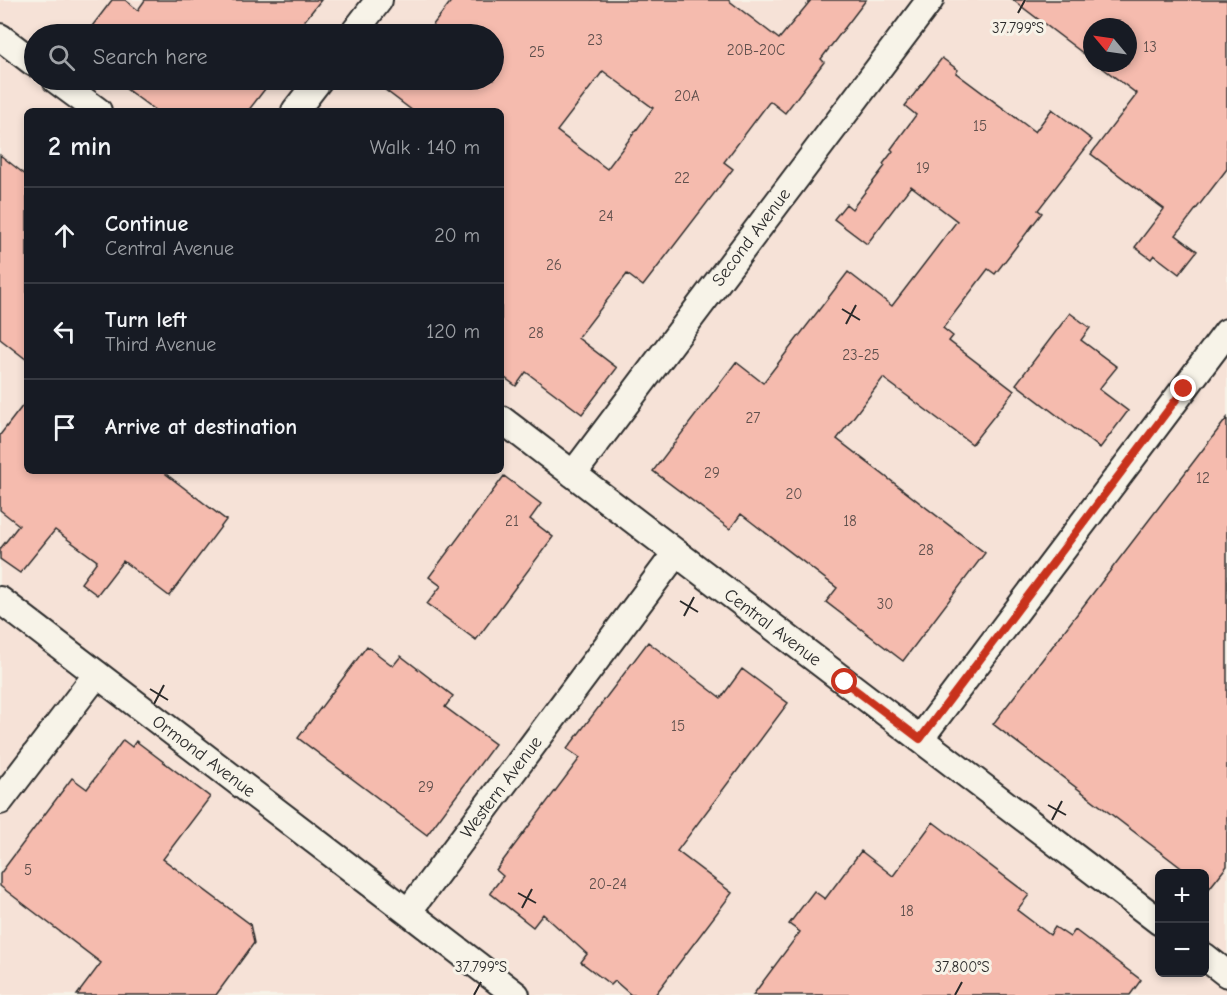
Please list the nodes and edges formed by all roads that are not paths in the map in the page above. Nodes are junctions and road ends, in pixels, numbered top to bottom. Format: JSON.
{"nodes":[{"id":1,"x":379,"y":0,"type":"edge"},
{"id":2,"x":930,"y":0,"type":"edge"},
{"id":3,"x":361,"y":24,"type":"edge"},
{"id":4,"x":0,"y":38,"type":"edge"},
{"id":5,"x":24,"y":56,"type":"edge"},
{"id":6,"x":70,"y":90,"type":"edge"},
{"id":7,"x":311,"y":90,"type":"edge"},
{"id":8,"x":94,"y":108,"type":"edge"},
{"id":9,"x":297,"y":108,"type":"edge"},
{"id":10,"x":1227,"y":332,"type":"edge"},
{"id":11,"x":504,"y":421,"type":"edge"},
{"id":12,"x":573,"y":474,"type":"junction"},
{"id":13,"x":676,"y":554,"type":"junction"},
{"id":14,"x":0,"y":600,"type":"edge"},
{"id":15,"x":97,"y":674,"type":"junction"},
{"id":16,"x":920,"y":739,"type":"junction"},
{"id":17,"x":0,"y":801,"type":"edge"},
{"id":18,"x":408,"y":912,"type":"junction"},
{"id":19,"x":1155,"y":918,"type":"edge"},
{"id":20,"x":1209,"y":960,"type":"edge"},
{"id":21,"x":1227,"y":974,"type":"edge"},
{"id":22,"x":516,"y":995,"type":"edge"}],
"edges":[{"from":1,"to":3,"type":"street"},
{"from":2,"to":12,"type":"street","name":"Second Avenue"},
{"from":4,"to":5,"type":"street"},
{"from":6,"to":8,"type":"street"},
{"from":7,"to":9,"type":"street"},
{"from":10,"to":16,"type":"street"},
{"from":11,"to":12,"type":"street","name":"Central Avenue"},
{"from":12,"to":13,"type":"street","name":"Central Avenue"},
{"from":13,"to":16,"type":"street","name":"Central Avenue"},
{"from":13,"to":18,"type":"street","name":"Western Avenue"},
{"from":14,"to":15,"type":"street","name":"Ormond Avenue"},
{"from":15,"to":17,"type":"street"},
{"from":15,"to":18,"type":"street","name":"Ormond Avenue"},
{"from":16,"to":19,"type":"street","name":"Central Avenue"},
{"from":18,"to":22,"type":"street"},
{"from":20,"to":21,"type":"street"}]}
